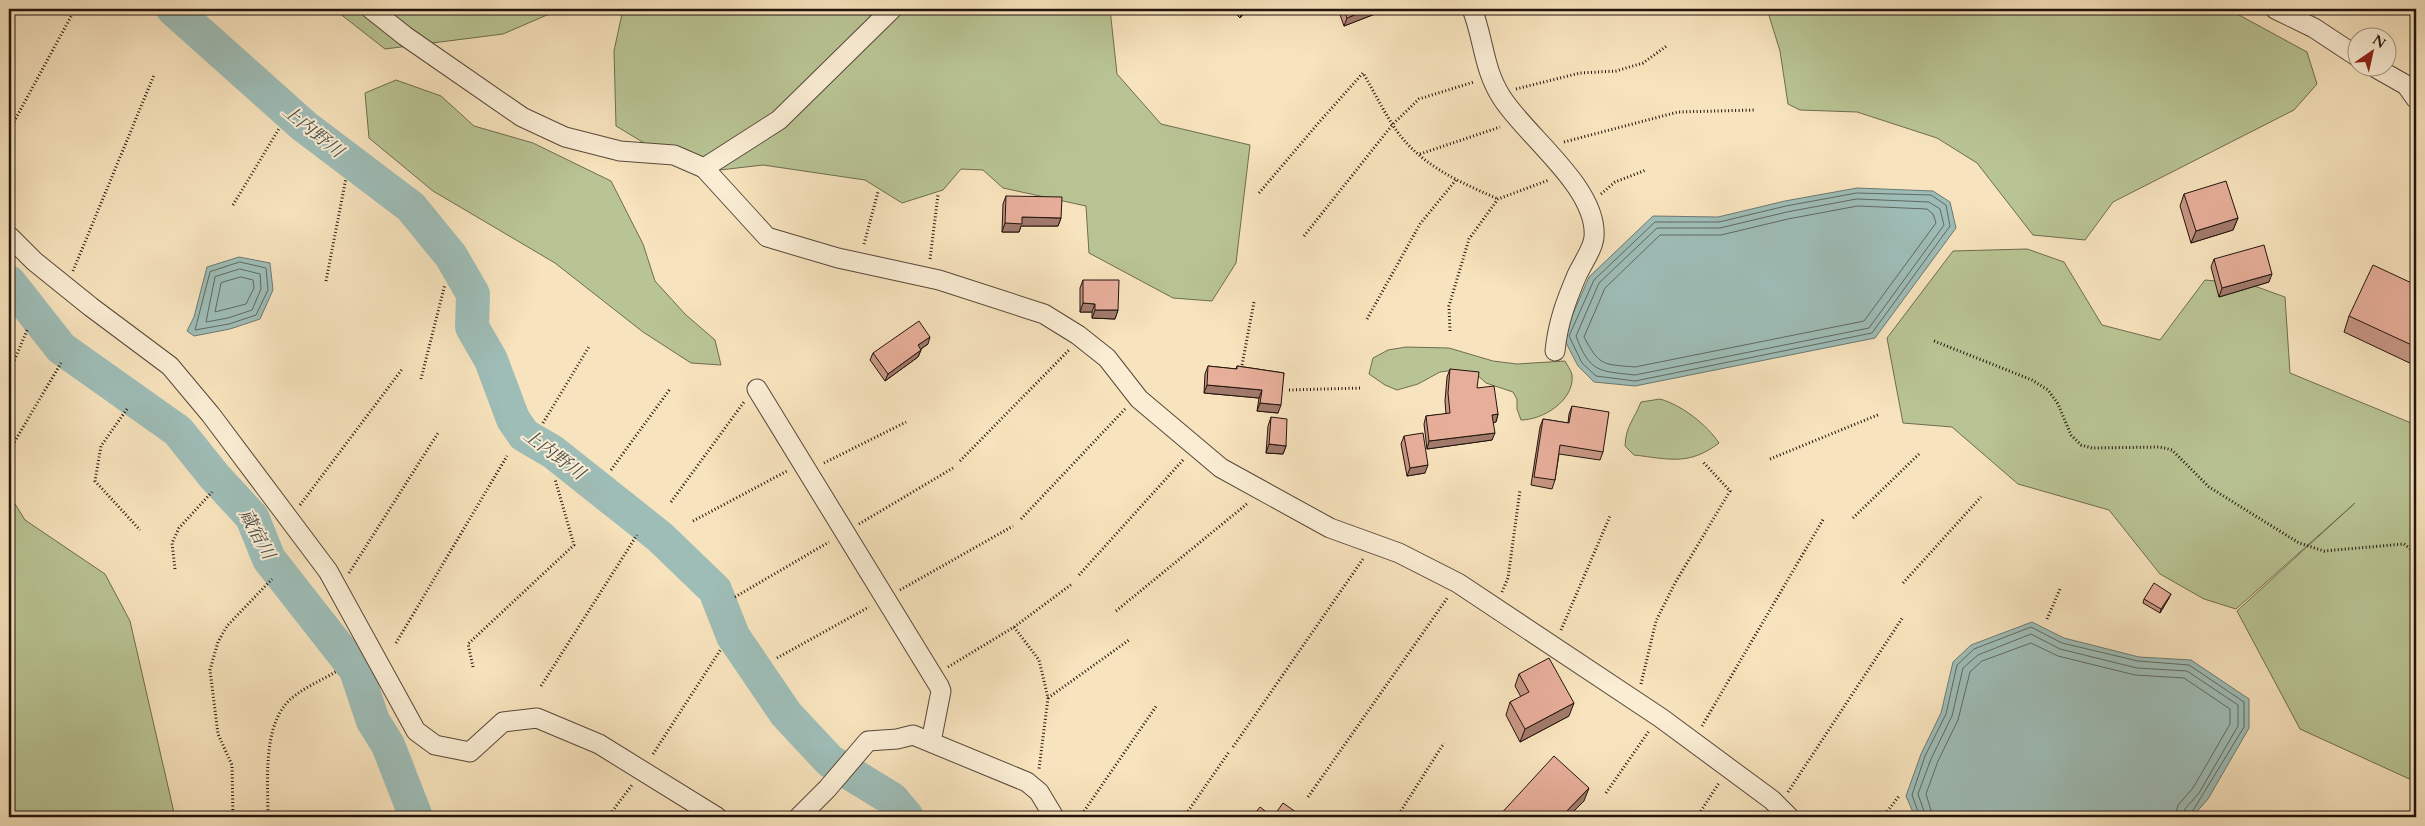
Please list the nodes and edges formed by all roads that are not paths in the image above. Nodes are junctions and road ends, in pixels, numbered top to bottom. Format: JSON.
{"nodes":[{"id":1,"x":371,"y":9,"type":"edge"},
{"id":2,"x":892,"y":9,"type":"edge"},
{"id":3,"x":1472,"y":9,"type":"edge"},
{"id":4,"x":2275,"y":9,"type":"edge"},
{"id":5,"x":2348,"y":50,"type":"edge"},
{"id":6,"x":2394,"y":78,"type":"edge"},
{"id":7,"x":2416,"y":100,"type":"edge"},
{"id":8,"x":704,"y":168,"type":"junction"},
{"id":9,"x":9,"y":236,"type":"edge"},
{"id":10,"x":1554,"y":351,"type":"dead end"},
{"id":11,"x":752,"y":393,"type":"road end"},
{"id":12,"x":931,"y":742,"type":"junction"},
{"id":13,"x":717,"y":817,"type":"edge"},
{"id":14,"x":799,"y":817,"type":"edge"},
{"id":15,"x":1054,"y":817,"type":"edge"},
{"id":16,"x":1789,"y":817,"type":"edge"}],
"edges":[{"from":1,"to":8,"type":"street"},
{"from":2,"to":8,"type":"street"},
{"from":3,"to":10,"type":"street"},
{"from":4,"to":5,"type":"street"},
{"from":6,"to":7,"type":"street"},
{"from":8,"to":16,"type":"street"},
{"from":9,"to":13,"type":"street"},
{"from":11,"to":12,"type":"street"},
{"from":12,"to":14,"type":"street"},
{"from":12,"to":15,"type":"street"}]}
